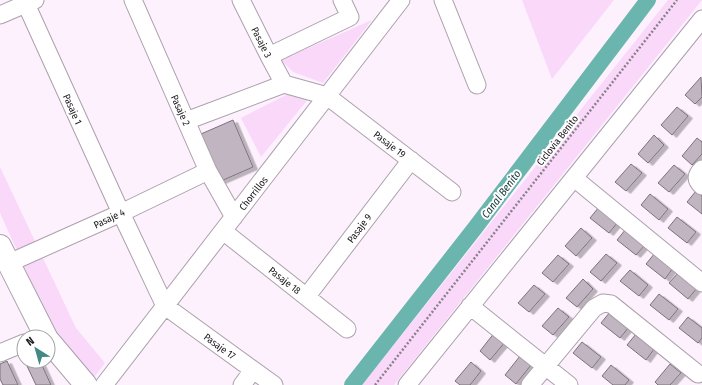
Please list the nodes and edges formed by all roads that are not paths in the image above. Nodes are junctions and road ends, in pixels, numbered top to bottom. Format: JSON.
{"nodes":[{"id":1,"x":133,"y":0,"type":"edge"},
{"id":2,"x":241,"y":0,"type":"edge"},
{"id":3,"x":342,"y":0,"type":"edge"},
{"id":4,"x":401,"y":0,"type":"edge"},
{"id":5,"x":443,"y":0,"type":"edge"},
{"id":6,"x":16,"y":6,"type":"edge"},
{"id":7,"x":702,"y":18,"type":"edge"},
{"id":8,"x":269,"y":56,"type":"junction"},
{"id":9,"x":284,"y":84,"type":"junction"},
{"id":10,"x":477,"y":85,"type":"dead end"},
{"id":11,"x":327,"y":96,"type":"junction"},
{"id":12,"x":186,"y":121,"type":"junction"},
{"id":13,"x":411,"y":160,"type":"junction"},
{"id":14,"x":702,"y":169,"type":"edge"},
{"id":15,"x":208,"y":171,"type":"junction"},
{"id":16,"x":574,"y":178,"type":"junction"},
{"id":17,"x":702,"y":186,"type":"edge"},
{"id":18,"x":452,"y":192,"type":"dead end"},
{"id":19,"x":121,"y":213,"type":"junction"},
{"id":20,"x":234,"y":217,"type":"junction"},
{"id":21,"x":223,"y":231,"type":"junction"},
{"id":22,"x":4,"y":255,"type":"edge"},
{"id":23,"x":702,"y":283,"type":"edge"},
{"id":24,"x":307,"y":296,"type":"junction"},
{"id":25,"x":165,"y":306,"type":"junction"},
{"id":26,"x":470,"y":306,"type":"junction"},
{"id":27,"x":348,"y":328,"type":"dead end"},
{"id":28,"x":36,"y":329,"type":"edge"},
{"id":29,"x":16,"y":347,"type":"edge"},
{"id":30,"x":0,"y":353,"type":"edge"},
{"id":31,"x":56,"y":354,"type":"edge"},
{"id":32,"x":546,"y":366,"type":"junction"},
{"id":33,"x":253,"y":370,"type":"junction"},
{"id":34,"x":696,"y":376,"type":"edge"},
{"id":35,"x":86,"y":385,"type":"edge"},
{"id":36,"x":104,"y":385,"type":"edge"},
{"id":37,"x":242,"y":385,"type":"edge"},
{"id":38,"x":274,"y":385,"type":"edge"},
{"id":39,"x":407,"y":385,"type":"edge"},
{"id":40,"x":530,"y":385,"type":"edge"},
{"id":41,"x":569,"y":385,"type":"edge"}],
"edges":[{"from":1,"to":12,"type":"street","name":"Pasaje 2"},
{"from":2,"to":8,"type":"street","name":"Pasaje 3"},
{"from":3,"to":8,"type":"street"},
{"from":4,"to":11,"type":"street","name":"Chorrillos"},
{"from":5,"to":10,"type":"street"},
{"from":6,"to":19,"type":"street","name":"Pasaje 1"},
{"from":7,"to":16,"type":"street"},
{"from":8,"to":9,"type":"street","name":"Pasaje 3"},
{"from":9,"to":11,"type":"street"},
{"from":9,"to":12,"type":"street"},
{"from":11,"to":13,"type":"street","name":"Pasaje 19"},
{"from":11,"to":20,"type":"street","name":"Chorrillos"},
{"from":12,"to":15,"type":"street","name":"Pasaje 2"},
{"from":13,"to":18,"type":"street","name":"Pasaje 19"},
{"from":13,"to":24,"type":"street","name":"Pasaje 9"},
{"from":14,"to":17,"type":"street"},
{"from":15,"to":19,"type":"street","name":"Pasaje 4"},
{"from":15,"to":20,"type":"street","name":"Pasaje 2"},
{"from":16,"to":23,"type":"street"},
{"from":16,"to":26,"type":"street"},
{"from":19,"to":22,"type":"street","name":"Pasaje 4"},
{"from":19,"to":25,"type":"street"},
{"from":20,"to":21,"type":"street","name":"Chorrillos"},
{"from":21,"to":24,"type":"street","name":"Pasaje 18"},
{"from":21,"to":25,"type":"street","name":"Chorrillos"},
{"from":22,"to":28,"type":"street"},
{"from":24,"to":27,"type":"street","name":"Pasaje 18"},
{"from":25,"to":33,"type":"street","name":"Pasaje 17"},
{"from":25,"to":36,"type":"street","name":"Chorrillos"},
{"from":26,"to":32,"type":"street"},
{"from":26,"to":39,"type":"street"},
{"from":29,"to":30,"type":"street"},
{"from":31,"to":35,"type":"street"},
{"from":32,"to":34,"type":"street"},
{"from":32,"to":40,"type":"street"},
{"from":32,"to":41,"type":"street"},
{"from":33,"to":37,"type":"street"},
{"from":33,"to":38,"type":"street","name":"Pasaje 17"}]}
